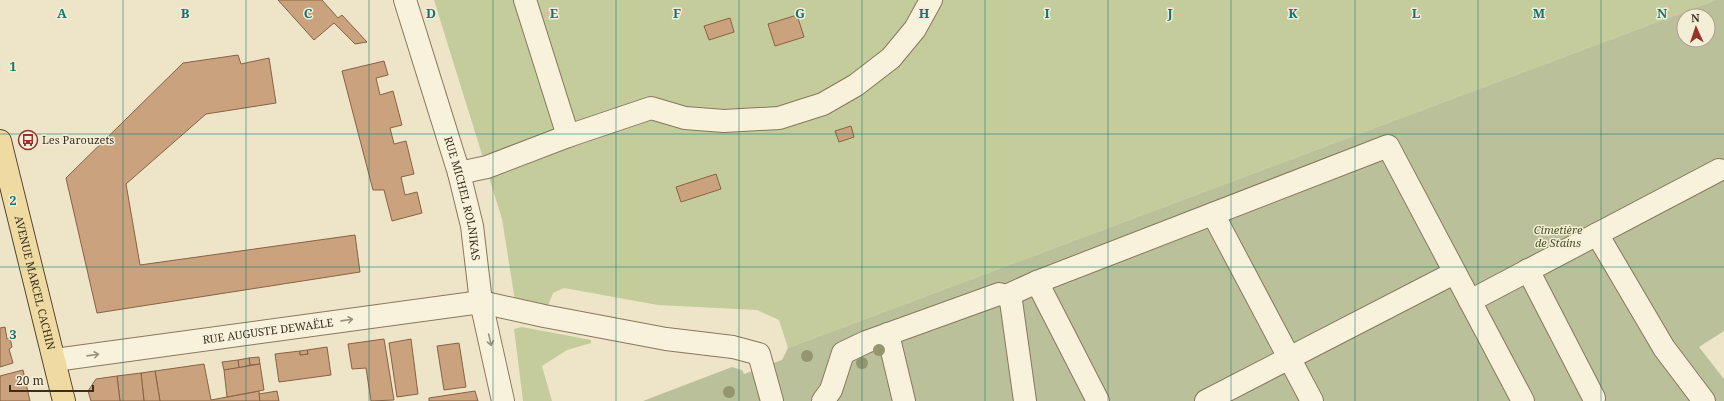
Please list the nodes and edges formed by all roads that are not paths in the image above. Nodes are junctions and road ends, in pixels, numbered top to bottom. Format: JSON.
{"nodes":[{"id":1,"x":405,"y":0,"type":"edge"},
{"id":2,"x":525,"y":0,"type":"edge"},
{"id":3,"x":931,"y":0,"type":"edge"},
{"id":4,"x":568,"y":136,"type":"junction"},
{"id":5,"x":0,"y":141,"type":"edge"},
{"id":6,"x":1719,"y":170,"type":"dead end"},
{"id":7,"x":459,"y":173,"type":"junction"},
{"id":8,"x":6,"y":188,"type":"edge"},
{"id":9,"x":1213,"y":214,"type":"junction"},
{"id":10,"x":1597,"y":234,"type":"junction"},
{"id":11,"x":1528,"y":270,"type":"junction"},
{"id":12,"x":1454,"y":273,"type":"junction"},
{"id":13,"x":1037,"y":282,"type":"junction"},
{"id":14,"x":1006,"y":296,"type":"junction"},
{"id":15,"x":1470,"y":301,"type":"junction"},
{"id":16,"x":481,"y":302,"type":"junction"},
{"id":17,"x":888,"y":334,"type":"junction"},
{"id":18,"x":1289,"y":358,"type":"junction"},
{"id":19,"x":55,"y":360,"type":"junction"},
{"id":20,"x":1594,"y":398,"type":"dead end"},
{"id":21,"x":64,"y":401,"type":"edge"},
{"id":22,"x":503,"y":401,"type":"edge"},
{"id":23,"x":772,"y":401,"type":"edge"},
{"id":24,"x":823,"y":401,"type":"edge"},
{"id":25,"x":904,"y":401,"type":"edge"},
{"id":26,"x":1025,"y":401,"type":"edge"},
{"id":27,"x":1098,"y":401,"type":"edge"},
{"id":28,"x":1206,"y":401,"type":"edge"},
{"id":29,"x":1312,"y":401,"type":"edge"},
{"id":30,"x":1523,"y":401,"type":"edge"},
{"id":31,"x":1704,"y":401,"type":"edge"}],
"edges":[{"from":1,"to":7,"type":"street","name":"RUE MICHEL ROLNIKAS"},
{"from":2,"to":4,"type":"street"},
{"from":3,"to":4,"type":"street"},
{"from":4,"to":7,"type":"street"},
{"from":5,"to":8,"type":"main road","name":"AVENUE MARCEL CACHIN"},
{"from":6,"to":10,"type":"street"},
{"from":7,"to":16,"type":"street","name":"RUE MICHEL ROLNIKAS"},
{"from":8,"to":19,"type":"main road","name":"AVENUE MARCEL CACHIN"},
{"from":9,"to":12,"type":"street"},
{"from":9,"to":13,"type":"street"},
{"from":9,"to":18,"type":"street"},
{"from":10,"to":11,"type":"street"},
{"from":10,"to":31,"type":"street"},
{"from":11,"to":15,"type":"street"},
{"from":11,"to":20,"type":"street"},
{"from":12,"to":15,"type":"street"},
{"from":12,"to":18,"type":"street"},
{"from":13,"to":14,"type":"street"},
{"from":13,"to":27,"type":"street"},
{"from":14,"to":17,"type":"street"},
{"from":14,"to":26,"type":"street"},
{"from":15,"to":30,"type":"street"},
{"from":19,"to":16,"type":"street","name":"RUE AUGUSTE DEWAËLE","one_way":true},
{"from":16,"to":22,"type":"street","name":"RUE MICHEL ROLNIKAS","one_way":true},
{"from":16,"to":23,"type":"street","name":"RUE AUGUSTE DEWAËLE"},
{"from":17,"to":24,"type":"street"},
{"from":17,"to":25,"type":"street"},
{"from":18,"to":28,"type":"street"},
{"from":18,"to":29,"type":"street"},
{"from":19,"to":21,"type":"main road","name":"AVENUE MARCEL CACHIN"}]}
